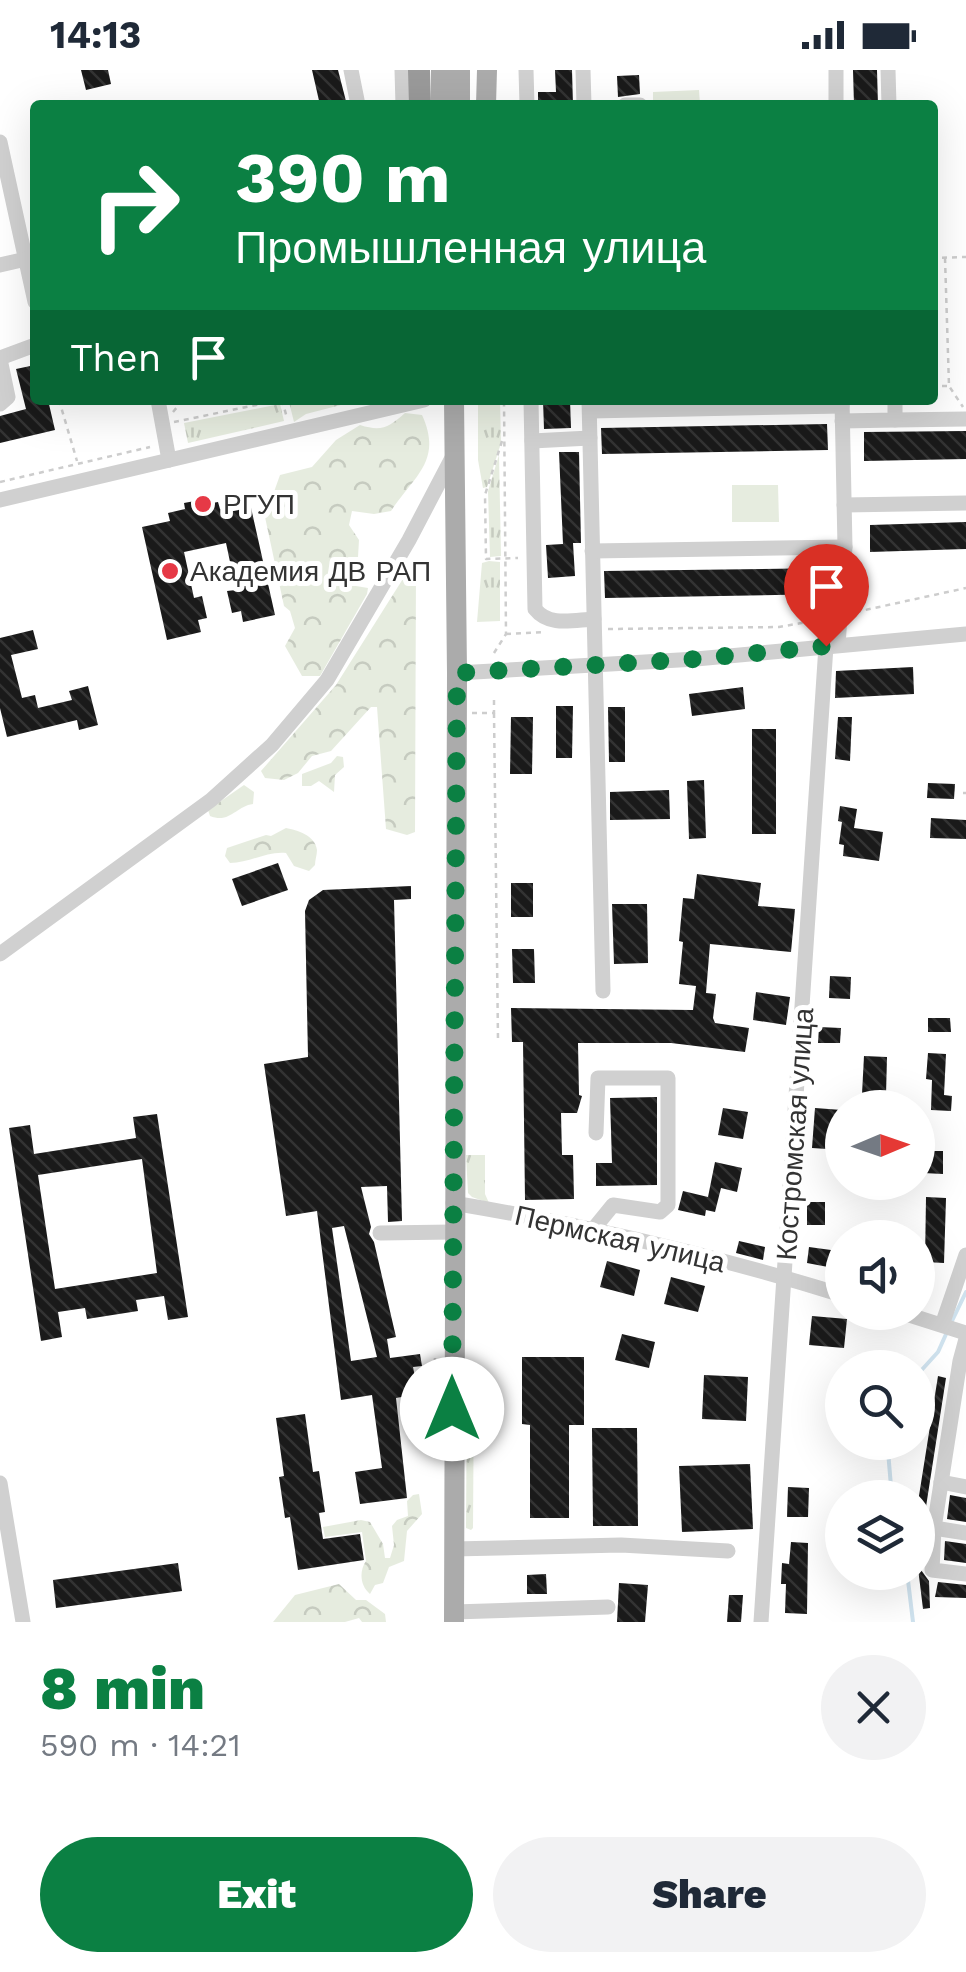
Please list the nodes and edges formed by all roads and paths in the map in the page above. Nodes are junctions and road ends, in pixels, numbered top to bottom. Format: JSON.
{"nodes":[{"id":1,"x":350,"y":70,"type":"edge"},
{"id":2,"x":402,"y":70,"type":"edge"},
{"id":3,"x":420,"y":70,"type":"edge"},
{"id":4,"x":441,"y":70,"type":"edge"},
{"id":5,"x":460,"y":70,"type":"edge"},
{"id":6,"x":487,"y":70,"type":"edge"},
{"id":7,"x":526,"y":70,"type":"edge"},
{"id":8,"x":583,"y":70,"type":"edge"},
{"id":9,"x":836,"y":70,"type":"edge"},
{"id":10,"x":888,"y":70,"type":"edge"},
{"id":11,"x":357,"y":100,"type":"edge"},
{"id":12,"x":403,"y":100,"type":"edge"},
{"id":13,"x":420,"y":100,"type":"edge"},
{"id":14,"x":441,"y":100,"type":"edge"},
{"id":15,"x":460,"y":100,"type":"edge"},
{"id":16,"x":486,"y":100,"type":"edge"},
{"id":17,"x":527,"y":100,"type":"edge"},
{"id":18,"x":584,"y":100,"type":"edge"},
{"id":19,"x":836,"y":100,"type":"edge"},
{"id":20,"x":888,"y":100,"type":"edge"},
{"id":21,"x":0,"y":142,"type":"edge"},
{"id":22,"x":966,"y":257,"type":"edge"},
{"id":23,"x":938,"y":258,"type":"edge"},
{"id":24,"x":945,"y":258,"type":"junction"},
{"id":25,"x":26,"y":259,"type":"junction"},
{"id":26,"x":0,"y":265,"type":"edge"},
{"id":27,"x":30,"y":278,"type":"edge"},
{"id":28,"x":30,"y":347,"type":"edge"},
{"id":29,"x":0,"y":358,"type":"edge"},
{"id":30,"x":938,"y":386,"type":"edge"},
{"id":31,"x":949,"y":386,"type":"junction"},
{"id":32,"x":0,"y":404,"type":"edge"},
{"id":33,"x":60,"y":405,"type":"edge"},
{"id":34,"x":159,"y":405,"type":"edge"},
{"id":35,"x":233,"y":405,"type":"edge"},
{"id":36,"x":258,"y":405,"type":"edge"},
{"id":37,"x":282,"y":405,"type":"edge"},
{"id":38,"x":401,"y":405,"type":"edge"},
{"id":39,"x":454,"y":405,"type":"edge"},
{"id":40,"x":504,"y":405,"type":"edge"},
{"id":41,"x":531,"y":405,"type":"edge"},
{"id":42,"x":589,"y":405,"type":"edge"},
{"id":43,"x":894,"y":405,"type":"edge"},
{"id":44,"x":842,"y":409,"type":"edge"},
{"id":45,"x":234,"y":410,"type":"junction"},
{"id":46,"x":966,"y":415,"type":"edge"},
{"id":47,"x":895,"y":420,"type":"junction"},
{"id":48,"x":162,"y":424,"type":"junction"},
{"id":49,"x":290,"y":432,"type":"junction"},
{"id":50,"x":504,"y":435,"type":"junction"},
{"id":51,"x":590,"y":438,"type":"junction"},
{"id":52,"x":532,"y":441,"type":"junction"},
{"id":53,"x":168,"y":452,"type":"junction"},
{"id":54,"x":454,"y":452,"type":"junction"},
{"id":55,"x":78,"y":464,"type":"junction"},
{"id":56,"x":0,"y":482,"type":"edge"},
{"id":57,"x":0,"y":500,"type":"edge"},
{"id":58,"x":966,"y":502,"type":"edge"},
{"id":59,"x":844,"y":506,"type":"junction"},
{"id":60,"x":845,"y":547,"type":"junction"},
{"id":61,"x":592,"y":551,"type":"junction"},
{"id":62,"x":534,"y":557,"type":"junction"},
{"id":63,"x":506,"y":558,"type":"junction"},
{"id":64,"x":966,"y":588,"type":"edge"},
{"id":65,"x":840,"y":616,"type":"junction"},
{"id":66,"x":594,"y":624,"type":"junction"},
{"id":67,"x":559,"y":631,"type":"dead end"},
{"id":68,"x":506,"y":634,"type":"junction"},
{"id":69,"x":966,"y":634,"type":"edge"},
{"id":70,"x":832,"y":646,"type":"junction"},
{"id":71,"x":494,"y":653,"type":"dead end"},
{"id":72,"x":595,"y":664,"type":"junction"},
{"id":73,"x":457,"y":673,"type":"junction"},
{"id":74,"x":494,"y":696,"type":"dead end"},
{"id":75,"x":472,"y":713,"type":"dead end"},
{"id":76,"x":494,"y":713,"type":"junction"},
{"id":77,"x":0,"y":954,"type":"edge"},
{"id":78,"x":603,"y":991,"type":"dead end"},
{"id":79,"x":498,"y":1040,"type":"dead end"},
{"id":80,"x":596,"y":1133,"type":"dead end"},
{"id":81,"x":454,"y":1204,"type":"junction"},
{"id":82,"x":454,"y":1232,"type":"junction"},
{"id":83,"x":591,"y":1232,"type":"junction"},
{"id":84,"x":380,"y":1233,"type":"dead end"},
{"id":85,"x":966,"y":1256,"type":"edge"},
{"id":86,"x":786,"y":1278,"type":"junction"},
{"id":87,"x":825,"y":1290,"type":"edge"},
{"id":88,"x":935,"y":1323,"type":"edge"},
{"id":89,"x":942,"y":1325,"type":"junction"},
{"id":90,"x":966,"y":1336,"type":"edge"},
{"id":91,"x":434,"y":1358,"type":"dead end"},
{"id":92,"x":433,"y":1411,"type":"dead end"},
{"id":93,"x":948,"y":1446,"type":"junction"},
{"id":94,"x":966,"y":1449,"type":"edge"},
{"id":95,"x":941,"y":1482,"type":"junction"},
{"id":96,"x":0,"y":1484,"type":"edge"},
{"id":97,"x":966,"y":1486,"type":"edge"},
{"id":98,"x":935,"y":1521,"type":"edge"},
{"id":99,"x":935,"y":1528,"type":"edge"},
{"id":100,"x":966,"y":1533,"type":"edge"},
{"id":101,"x":453,"y":1549,"type":"junction"},
{"id":102,"x":728,"y":1551,"type":"dead end"},
{"id":103,"x":935,"y":1570,"type":"edge"},
{"id":104,"x":966,"y":1574,"type":"edge"},
{"id":105,"x":608,"y":1607,"type":"dead end"},
{"id":106,"x":454,"y":1617,"type":"edge"},
{"id":107,"x":23,"y":1622,"type":"edge"},
{"id":108,"x":761,"y":1622,"type":"edge"}],
"edges":[{"from":1,"to":11,"type":"street"},
{"from":2,"to":12,"type":"street"},
{"from":3,"to":13,"type":"highway"},
{"from":4,"to":14,"type":"main road"},
{"from":5,"to":15,"type":"main road"},
{"from":6,"to":16,"type":"main road"},
{"from":7,"to":17,"type":"street"},
{"from":8,"to":18,"type":"street"},
{"from":9,"to":19,"type":"street"},
{"from":10,"to":20,"type":"street"},
{"from":21,"to":25,"type":"street"},
{"from":22,"to":24,"type":"path"},
{"from":23,"to":24,"type":"path"},
{"from":24,"to":31,"type":"path"},
{"from":25,"to":26,"type":"street"},
{"from":25,"to":27,"type":"street"},
{"from":28,"to":29,"type":"street"},
{"from":29,"to":32,"type":"street"},
{"from":30,"to":31,"type":"path"},
{"from":31,"to":46,"type":"path"},
{"from":33,"to":55,"type":"path"},
{"from":34,"to":48,"type":"street"},
{"from":35,"to":45,"type":"path"},
{"from":36,"to":45,"type":"path"},
{"from":37,"to":49,"type":"path"},
{"from":38,"to":49,"type":"street"},
{"from":39,"to":54,"type":"main road"},
{"from":40,"to":50,"type":"path"},
{"from":41,"to":52,"type":"street"},
{"from":42,"to":44,"type":"street"},
{"from":42,"to":51,"type":"street"},
{"from":43,"to":47,"type":"street"},
{"from":44,"to":47,"type":"street"},
{"from":44,"to":59,"type":"street","name":"Костромская улица"},
{"from":45,"to":48,"type":"path"},
{"from":46,"to":47,"type":"street"},
{"from":48,"to":53,"type":"street"},
{"from":49,"to":53,"type":"street"},
{"from":50,"to":63,"type":"path"},
{"from":50,"to":63,"type":"path"},
{"from":51,"to":52,"type":"street"},
{"from":51,"to":61,"type":"street"},
{"from":52,"to":62,"type":"street"},
{"from":53,"to":55,"type":"path"},
{"from":53,"to":57,"type":"street"},
{"from":54,"to":73,"type":"main road"},
{"from":54,"to":77,"type":"street"},
{"from":55,"to":56,"type":"path"},
{"from":58,"to":59,"type":"street"},
{"from":59,"to":60,"type":"street","name":"Костромская улица"},
{"from":60,"to":61,"type":"street"},
{"from":60,"to":65,"type":"street","name":"Костромская улица"},
{"from":61,"to":66,"type":"street"},
{"from":62,"to":63,"type":"path"},
{"from":62,"to":66,"type":"street"},
{"from":63,"to":68,"type":"path"},
{"from":64,"to":65,"type":"path"},
{"from":65,"to":66,"type":"path"},
{"from":65,"to":70,"type":"street","name":"Костромская улица"},
{"from":66,"to":72,"type":"street"},
{"from":67,"to":68,"type":"path"},
{"from":68,"to":71,"type":"path"},
{"from":69,"to":70,"type":"street"},
{"from":70,"to":72,"type":"street"},
{"from":70,"to":86,"type":"street","name":"Костромская улица"},
{"from":72,"to":73,"type":"street"},
{"from":72,"to":78,"type":"street"},
{"from":73,"to":81,"type":"main road"},
{"from":74,"to":76,"type":"path"},
{"from":75,"to":76,"type":"path"},
{"from":76,"to":79,"type":"path"},
{"from":80,"to":83,"type":"street"},
{"from":81,"to":82,"type":"main road"},
{"from":81,"to":83,"type":"street","name":"Пермская улица"},
{"from":82,"to":84,"type":"street"},
{"from":82,"to":101,"type":"main road"},
{"from":83,"to":86,"type":"street","name":"Пермская улица"},
{"from":85,"to":89,"type":"street"},
{"from":86,"to":87,"type":"street","name":"Пермская улица"},
{"from":86,"to":108,"type":"street","name":"Костромская улица"},
{"from":88,"to":89,"type":"street"},
{"from":89,"to":90,"type":"street"},
{"from":90,"to":93,"type":"street"},
{"from":91,"to":92,"type":"path"},
{"from":93,"to":94,"type":"street"},
{"from":93,"to":95,"type":"street"},
{"from":95,"to":97,"type":"street"},
{"from":95,"to":98,"type":"street"},
{"from":96,"to":107,"type":"street"},
{"from":99,"to":100,"type":"street"},
{"from":101,"to":102,"type":"street"},
{"from":101,"to":106,"type":"main road"},
{"from":103,"to":104,"type":"street"},
{"from":105,"to":106,"type":"street"}]}
